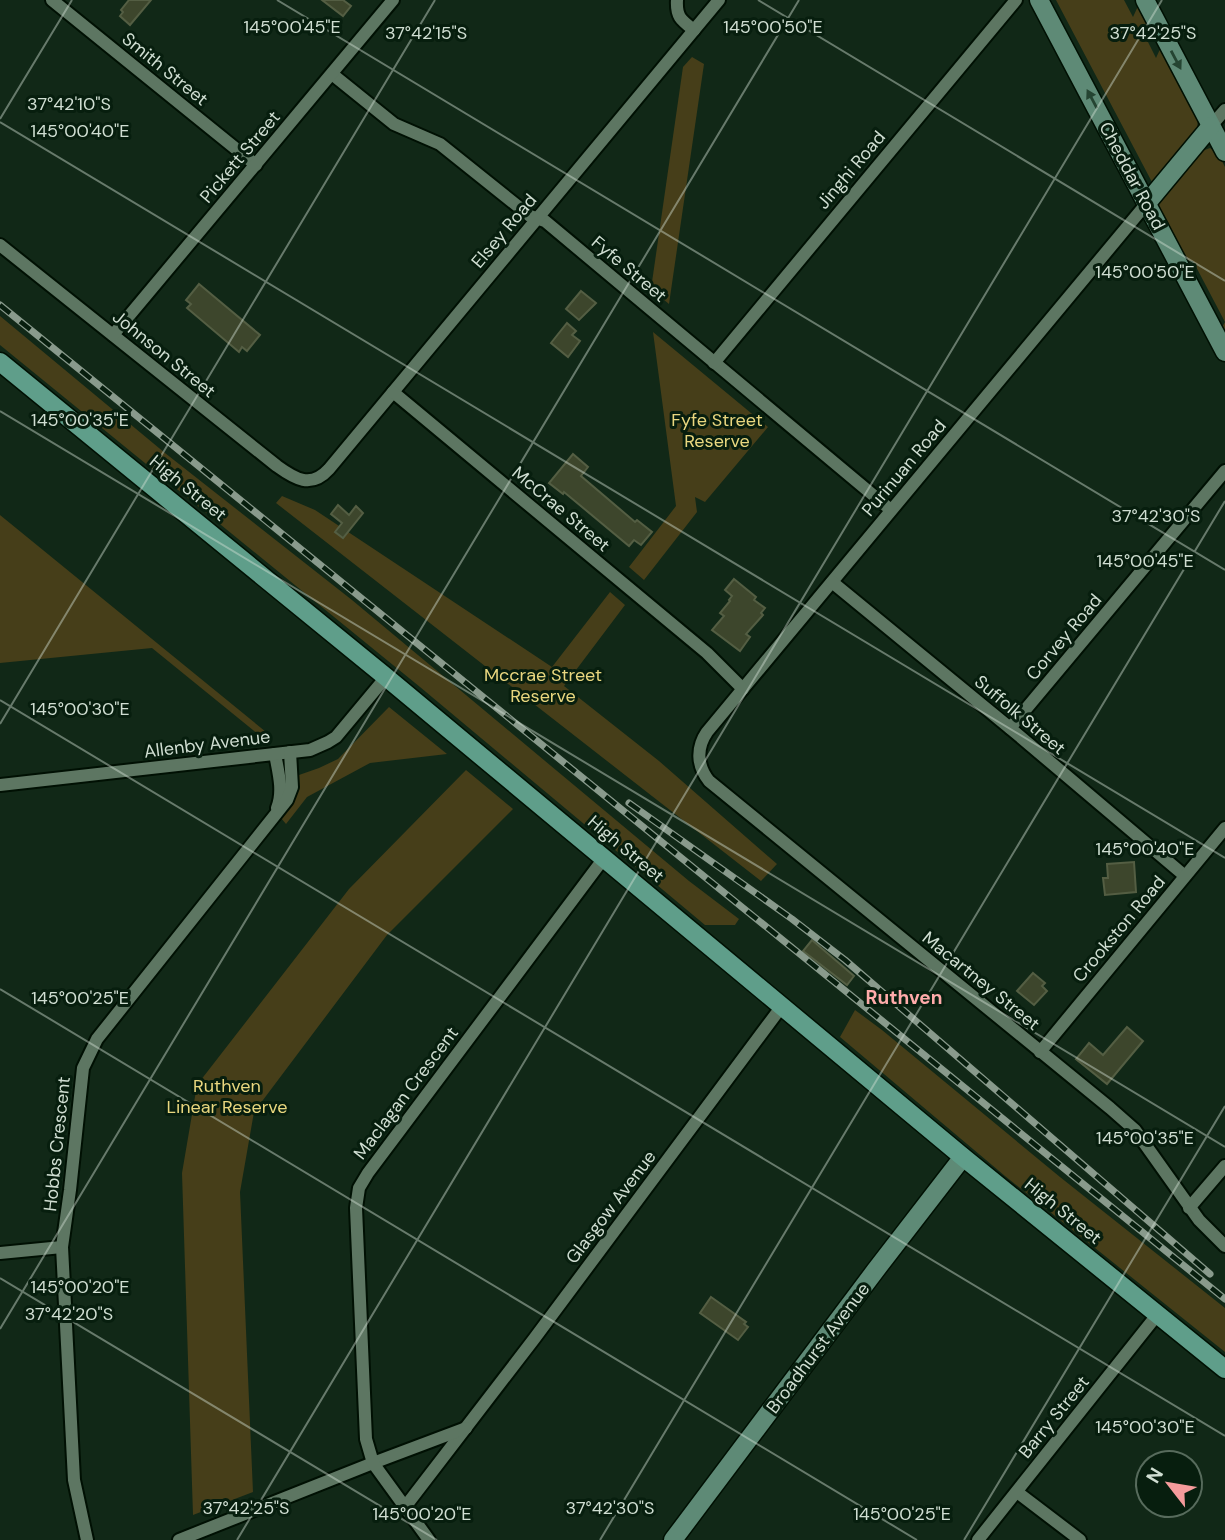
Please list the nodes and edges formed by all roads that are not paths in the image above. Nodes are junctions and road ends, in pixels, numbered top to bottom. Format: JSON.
{"nodes":[{"id":1,"x":52,"y":0,"type":"edge"},
{"id":2,"x":677,"y":0,"type":"edge"},
{"id":3,"x":719,"y":0,"type":"edge"},
{"id":4,"x":1016,"y":0,"type":"edge"},
{"id":5,"x":1039,"y":0,"type":"edge"},
{"id":6,"x":1144,"y":0,"type":"edge"},
{"id":7,"x":388,"y":2,"type":"edge"},
{"id":8,"x":694,"y":30,"type":"junction"},
{"id":9,"x":332,"y":74,"type":"junction"},
{"id":10,"x":1225,"y":110,"type":"edge"},
{"id":11,"x":1211,"y":126,"type":"junction"},
{"id":12,"x":1225,"y":152,"type":"edge"},
{"id":13,"x":256,"y":165,"type":"junction"},
{"id":14,"x":1147,"y":203,"type":"junction"},
{"id":15,"x":537,"y":218,"type":"junction"},
{"id":16,"x":0,"y":246,"type":"edge"},
{"id":17,"x":113,"y":335,"type":"junction"},
{"id":18,"x":1225,"y":352,"type":"edge"},
{"id":19,"x":0,"y":362,"type":"edge"},
{"id":20,"x":714,"y":363,"type":"junction"},
{"id":21,"x":393,"y":392,"type":"junction"},
{"id":22,"x":1225,"y":471,"type":"edge"},
{"id":23,"x":312,"y":481,"type":"joint"},
{"id":24,"x":891,"y":510,"type":"junction"},
{"id":25,"x":832,"y":582,"type":"junction"},
{"id":26,"x":386,"y":677,"type":"junction"},
{"id":27,"x":746,"y":685,"type":"junction"},
{"id":28,"x":1010,"y":728,"type":"junction"},
{"id":29,"x":290,"y":752,"type":"junction"},
{"id":30,"x":275,"y":754,"type":"junction"},
{"id":31,"x":699,"y":761,"type":"joint"},
{"id":32,"x":0,"y":785,"type":"edge"},
{"id":33,"x":274,"y":815,"type":"junction"},
{"id":34,"x":1225,"y":828,"type":"edge"},
{"id":35,"x":604,"y":858,"type":"junction"},
{"id":36,"x":1185,"y":876,"type":"junction"},
{"id":37,"x":782,"y":1006,"type":"junction"},
{"id":38,"x":1040,"y":1052,"type":"junction"},
{"id":39,"x":963,"y":1157,"type":"junction"},
{"id":40,"x":1225,"y":1167,"type":"edge"},
{"id":41,"x":1189,"y":1208,"type":"junction"},
{"id":42,"x":1225,"y":1246,"type":"edge"},
{"id":43,"x":62,"y":1247,"type":"junction"},
{"id":44,"x":0,"y":1253,"type":"edge"},
{"id":45,"x":1157,"y":1315,"type":"junction"},
{"id":46,"x":1225,"y":1369,"type":"edge"},
{"id":47,"x":466,"y":1428,"type":"junction"},
{"id":48,"x":373,"y":1463,"type":"junction"},
{"id":49,"x":1017,"y":1492,"type":"junction"},
{"id":50,"x":405,"y":1507,"type":"junction"},
{"id":51,"x":87,"y":1540,"type":"edge"},
{"id":52,"x":179,"y":1540,"type":"edge"},
{"id":53,"x":429,"y":1540,"type":"edge"},
{"id":54,"x":673,"y":1540,"type":"edge"},
{"id":55,"x":978,"y":1540,"type":"edge"},
{"id":56,"x":1080,"y":1540,"type":"edge"}],
"edges":[{"from":1,"to":13,"type":"street","name":"Smith Street"},
{"from":2,"to":8,"type":"street"},
{"from":3,"to":8,"type":"street","name":"Elsey Road"},
{"from":4,"to":20,"type":"street","name":"Jinghi Road"},
{"from":14,"to":5,"type":"main road","name":"Cheddar Road","one_way":true},
{"from":6,"to":11,"type":"main road","one_way":true},
{"from":7,"to":9,"type":"street","name":"Pickett Street"},
{"from":8,"to":15,"type":"street","name":"Elsey Road"},
{"from":9,"to":13,"type":"street","name":"Pickett Street"},
{"from":9,"to":15,"type":"street","name":"Fyfe Street"},
{"from":10,"to":11,"type":"street"},
{"from":11,"to":12,"type":"main road"},
{"from":11,"to":14,"type":"main road"},
{"from":13,"to":17,"type":"street","name":"Pickett Street"},
{"from":14,"to":18,"type":"main road","name":"Cheddar Road"},
{"from":14,"to":24,"type":"street","name":"Purinuan Road"},
{"from":15,"to":20,"type":"street","name":"Fyfe Street"},
{"from":15,"to":21,"type":"street","name":"Elsey Road"},
{"from":16,"to":17,"type":"street","name":"Johnson Street"},
{"from":17,"to":23,"type":"street","name":"Johnson Street"},
{"from":19,"to":26,"type":"main road","name":"High Street"},
{"from":20,"to":24,"type":"street","name":"Fyfe Street"},
{"from":21,"to":23,"type":"street","name":"Elsey Road"},
{"from":21,"to":27,"type":"street","name":"McCrae Street"},
{"from":22,"to":28,"type":"street","name":"Corvey Road"},
{"from":24,"to":25,"type":"street","name":"Purinuan Road"},
{"from":25,"to":27,"type":"street","name":"Purinuan Road"},
{"from":25,"to":28,"type":"street","name":"Suffolk Street"},
{"from":26,"to":29,"type":"street","name":"Allenby Avenue"},
{"from":26,"to":35,"type":"main road","name":"High Street"},
{"from":27,"to":31,"type":"street","name":"Purinuan Road"},
{"from":28,"to":36,"type":"street","name":"Suffolk Street"},
{"from":29,"to":30,"type":"street","name":"Allenby Avenue"},
{"from":29,"to":33,"type":"street","name":"Hobbs Crescent"},
{"from":30,"to":32,"type":"street","name":"Allenby Avenue"},
{"from":30,"to":33,"type":"street","name":"Hobbs Crescent"},
{"from":31,"to":38,"type":"street","name":"Macartney Street"},
{"from":33,"to":43,"type":"street","name":"Hobbs Crescent"},
{"from":34,"to":36,"type":"street","name":"Crookston Road"},
{"from":35,"to":37,"type":"main road","name":"High Street"},
{"from":35,"to":48,"type":"street","name":"Maclagan Crescent"},
{"from":36,"to":38,"type":"street","name":"Crookston Road"},
{"from":37,"to":39,"type":"main road","name":"High Street"},
{"from":37,"to":47,"type":"street","name":"Glasgow Avenue"},
{"from":38,"to":41,"type":"street","name":"Macartney Street"},
{"from":39,"to":45,"type":"main road","name":"High Street"},
{"from":39,"to":54,"type":"main road","name":"Broadhurst Avenue"},
{"from":40,"to":41,"type":"street"},
{"from":41,"to":42,"type":"street","name":"Macartney Street"},
{"from":43,"to":44,"type":"street"},
{"from":43,"to":51,"type":"street","name":"Hobbs Crescent"},
{"from":45,"to":46,"type":"main road","name":"High Street"},
{"from":45,"to":49,"type":"street","name":"Barry Street"},
{"from":47,"to":48,"type":"street"},
{"from":47,"to":50,"type":"street","name":"Glasgow Avenue"},
{"from":48,"to":50,"type":"street","name":"Maclagan Crescent"},
{"from":48,"to":52,"type":"street"},
{"from":49,"to":55,"type":"street","name":"Barry Street"},
{"from":49,"to":56,"type":"street"},
{"from":50,"to":53,"type":"street","name":"Maclagan Crescent"}]}
